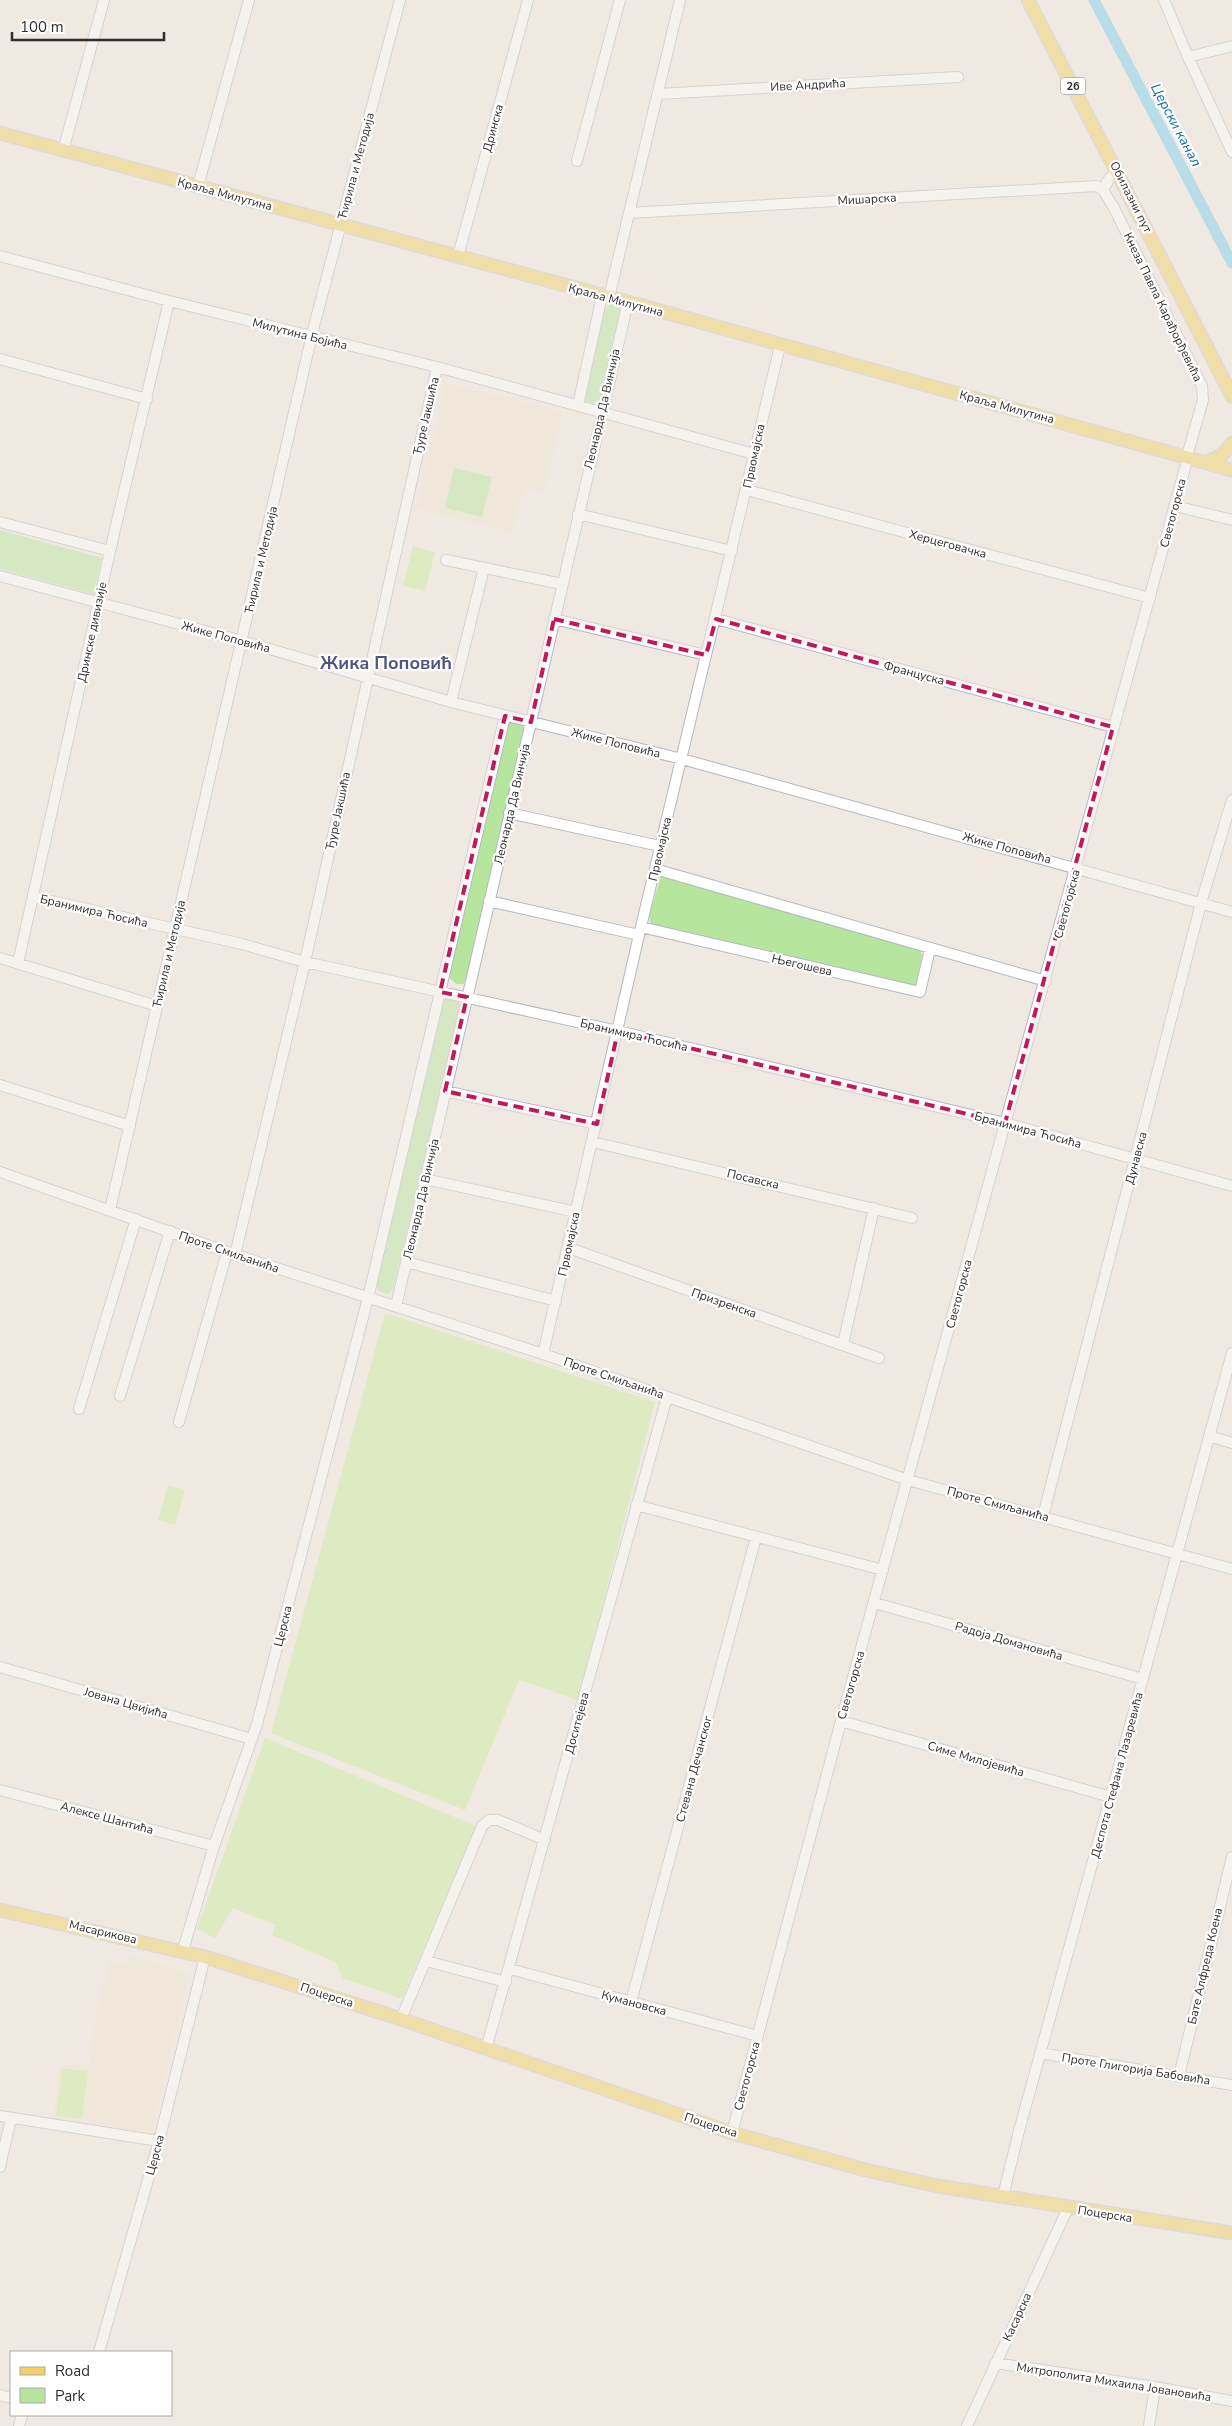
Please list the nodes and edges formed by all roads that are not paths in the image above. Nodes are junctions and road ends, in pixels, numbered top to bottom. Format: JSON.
{"nodes":[{"id":1,"x":104,"y":0,"type":"edge"},
{"id":2,"x":249,"y":0,"type":"edge"},
{"id":3,"x":400,"y":0,"type":"edge"},
{"id":4,"x":528,"y":0,"type":"edge"},
{"id":5,"x":620,"y":0,"type":"edge"},
{"id":6,"x":680,"y":0,"type":"edge"},
{"id":7,"x":1028,"y":0,"type":"edge"},
{"id":8,"x":1164,"y":0,"type":"edge"},
{"id":9,"x":1232,"y":46,"type":"edge"},
{"id":10,"x":1188,"y":57,"type":"junction"},
{"id":11,"x":958,"y":77,"type":"dead end"},
{"id":12,"x":658,"y":94,"type":"junction"},
{"id":13,"x":0,"y":132,"type":"edge"},
{"id":14,"x":63,"y":151,"type":"junction"},
{"id":15,"x":1232,"y":152,"type":"edge"},
{"id":16,"x":577,"y":160,"type":"dead end"},
{"id":17,"x":1118,"y":171,"type":"junction"},
{"id":18,"x":198,"y":186,"type":"junction"},
{"id":19,"x":1103,"y":190,"type":"junction"},
{"id":20,"x":629,"y":214,"type":"junction"},
{"id":21,"x":341,"y":225,"type":"junction"},
{"id":22,"x":0,"y":256,"type":"edge"},
{"id":23,"x":458,"y":256,"type":"junction"},
{"id":24,"x":606,"y":297,"type":"junction"},
{"id":25,"x":169,"y":301,"type":"junction"},
{"id":26,"x":628,"y":302,"type":"junction"},
{"id":27,"x":312,"y":337,"type":"junction"},
{"id":28,"x":780,"y":346,"type":"junction"},
{"id":29,"x":0,"y":358,"type":"edge"},
{"id":30,"x":437,"y":367,"type":"junction"},
{"id":31,"x":1232,"y":396,"type":"edge"},
{"id":32,"x":147,"y":398,"type":"junction"},
{"id":33,"x":578,"y":405,"type":"junction"},
{"id":34,"x":601,"y":411,"type":"junction"},
{"id":35,"x":1232,"y":443,"type":"edge"},
{"id":36,"x":754,"y":454,"type":"junction"},
{"id":37,"x":1188,"y":457,"type":"junction"},
{"id":38,"x":1206,"y":463,"type":"junction"},
{"id":39,"x":1232,"y":470,"type":"edge"},
{"id":40,"x":747,"y":490,"type":"junction"},
{"id":41,"x":1175,"y":506,"type":"junction"},
{"id":42,"x":578,"y":514,"type":"junction"},
{"id":43,"x":1232,"y":520,"type":"edge"},
{"id":44,"x":0,"y":522,"type":"edge"},
{"id":45,"x":732,"y":551,"type":"junction"},
{"id":46,"x":110,"y":552,"type":"junction"},
{"id":47,"x":446,"y":560,"type":"dead end"},
{"id":48,"x":484,"y":568,"type":"junction"},
{"id":49,"x":0,"y":576,"type":"edge"},
{"id":50,"x":562,"y":584,"type":"junction"},
{"id":51,"x":1150,"y":598,"type":"junction"},
{"id":52,"x":99,"y":602,"type":"junction"},
{"id":53,"x":554,"y":619,"type":"junction"},
{"id":54,"x":716,"y":619,"type":"junction"},
{"id":55,"x":242,"y":641,"type":"junction"},
{"id":56,"x":706,"y":655,"type":"junction"},
{"id":57,"x":368,"y":678,"type":"junction"},
{"id":58,"x":451,"y":702,"type":"junction"},
{"id":59,"x":505,"y":716,"type":"junction"},
{"id":60,"x":531,"y":722,"type":"junction"},
{"id":61,"x":1113,"y":727,"type":"junction"},
{"id":62,"x":682,"y":759,"type":"junction"},
{"id":63,"x":1232,"y":800,"type":"edge"},
{"id":64,"x":509,"y":813,"type":"junction"},
{"id":65,"x":660,"y":846,"type":"junction"},
{"id":66,"x":1076,"y":868,"type":"junction"},
{"id":67,"x":655,"y":869,"type":"junction"},
{"id":68,"x":34,"y":897,"type":"junction"},
{"id":69,"x":489,"y":901,"type":"junction"},
{"id":70,"x":1202,"y":903,"type":"junction"},
{"id":71,"x":1232,"y":912,"type":"edge"},
{"id":72,"x":174,"y":930,"type":"junction"},
{"id":73,"x":640,"y":931,"type":"junction"},
{"id":74,"x":930,"y":949,"type":"junction"},
{"id":75,"x":0,"y":958,"type":"edge"},
{"id":76,"x":305,"y":962,"type":"junction"},
{"id":77,"x":18,"y":963,"type":"junction"},
{"id":78,"x":1046,"y":981,"type":"junction"},
{"id":79,"x":440,"y":992,"type":"junction"},
{"id":80,"x":467,"y":997,"type":"junction"},
{"id":81,"x":157,"y":1006,"type":"junction"},
{"id":82,"x":618,"y":1031,"type":"junction"},
{"id":83,"x":0,"y":1085,"type":"edge"},
{"id":84,"x":445,"y":1091,"type":"junction"},
{"id":85,"x":1005,"y":1123,"type":"junction"},
{"id":86,"x":597,"y":1124,"type":"junction"},
{"id":87,"x":130,"y":1126,"type":"junction"},
{"id":88,"x":593,"y":1142,"type":"junction"},
{"id":89,"x":1135,"y":1159,"type":"junction"},
{"id":90,"x":0,"y":1172,"type":"edge"},
{"id":91,"x":425,"y":1179,"type":"junction"},
{"id":92,"x":1232,"y":1186,"type":"edge"},
{"id":93,"x":874,"y":1208,"type":"junction"},
{"id":94,"x":110,"y":1210,"type":"junction"},
{"id":95,"x":576,"y":1212,"type":"junction"},
{"id":96,"x":912,"y":1218,"type":"dead end"},
{"id":97,"x":136,"y":1219,"type":"junction"},
{"id":98,"x":170,"y":1231,"type":"junction"},
{"id":99,"x":568,"y":1248,"type":"junction"},
{"id":100,"x":231,"y":1253,"type":"junction"},
{"id":101,"x":406,"y":1262,"type":"junction"},
{"id":102,"x":368,"y":1298,"type":"junction"},
{"id":103,"x":556,"y":1301,"type":"junction"},
{"id":104,"x":396,"y":1306,"type":"junction"},
{"id":105,"x":843,"y":1344,"type":"junction"},
{"id":106,"x":543,"y":1354,"type":"junction"},
{"id":107,"x":1232,"y":1354,"type":"edge"},
{"id":108,"x":879,"y":1358,"type":"dead end"},
{"id":109,"x":120,"y":1396,"type":"dead end"},
{"id":110,"x":666,"y":1397,"type":"junction"},
{"id":111,"x":79,"y":1408,"type":"dead end"},
{"id":112,"x":179,"y":1422,"type":"dead end"},
{"id":113,"x":1209,"y":1436,"type":"junction"},
{"id":114,"x":1232,"y":1443,"type":"edge"},
{"id":115,"x":908,"y":1480,"type":"junction"},
{"id":116,"x":636,"y":1505,"type":"junction"},
{"id":117,"x":1042,"y":1516,"type":"junction"},
{"id":118,"x":756,"y":1537,"type":"junction"},
{"id":119,"x":1178,"y":1553,"type":"junction"},
{"id":120,"x":1232,"y":1569,"type":"edge"},
{"id":121,"x":883,"y":1570,"type":"junction"},
{"id":122,"x":875,"y":1604,"type":"junction"},
{"id":123,"x":0,"y":1667,"type":"edge"},
{"id":124,"x":1143,"y":1679,"type":"junction"},
{"id":125,"x":841,"y":1721,"type":"junction"},
{"id":126,"x":252,"y":1739,"type":"junction"},
{"id":127,"x":0,"y":1790,"type":"edge"},
{"id":128,"x":1111,"y":1797,"type":"junction"},
{"id":129,"x":545,"y":1840,"type":"junction"},
{"id":130,"x":214,"y":1846,"type":"junction"},
{"id":131,"x":1232,"y":1857,"type":"edge"},
{"id":132,"x":0,"y":1910,"type":"edge"},
{"id":133,"x":183,"y":1950,"type":"junction"},
{"id":134,"x":205,"y":1956,"type":"junction"},
{"id":135,"x":426,"y":1961,"type":"junction"},
{"id":136,"x":510,"y":1969,"type":"junction"},
{"id":137,"x":506,"y":1982,"type":"junction"},
{"id":138,"x":631,"y":2002,"type":"junction"},
{"id":139,"x":401,"y":2019,"type":"junction"},
{"id":140,"x":758,"y":2036,"type":"junction"},
{"id":141,"x":486,"y":2049,"type":"junction"},
{"id":142,"x":1040,"y":2053,"type":"junction"},
{"id":143,"x":1179,"y":2076,"type":"junction"},
{"id":144,"x":1232,"y":2085,"type":"edge"},
{"id":145,"x":0,"y":2116,"type":"edge"},
{"id":146,"x":11,"y":2118,"type":"junction"},
{"id":147,"x":732,"y":2133,"type":"junction"},
{"id":148,"x":160,"y":2141,"type":"junction"},
{"id":149,"x":0,"y":2167,"type":"edge"},
{"id":150,"x":1003,"y":2196,"type":"junction"},
{"id":151,"x":1068,"y":2208,"type":"junction"},
{"id":152,"x":1232,"y":2233,"type":"edge"},
{"id":153,"x":99,"y":2351,"type":"edge"},
{"id":154,"x":995,"y":2363,"type":"junction"},
{"id":155,"x":1156,"y":2387,"type":"junction"},
{"id":156,"x":1232,"y":2402,"type":"edge"},
{"id":157,"x":967,"y":2426,"type":"edge"},
{"id":158,"x":1149,"y":2426,"type":"edge"}],
"edges":[{"from":1,"to":14,"type":"street"},
{"from":2,"to":18,"type":"street"},
{"from":3,"to":21,"type":"street","name":"Ћирила и Методија"},
{"from":4,"to":23,"type":"street","name":"Дринска"},
{"from":5,"to":16,"type":"street"},
{"from":6,"to":12,"type":"street","name":"Леонарда Да Винчија"},
{"from":7,"to":17,"type":"main road","name":"Обилазни пут","number":"26"},
{"from":8,"to":10,"type":"street"},
{"from":9,"to":10,"type":"street"},
{"from":10,"to":15,"type":"street"},
{"from":11,"to":12,"type":"street","name":"Иве Андрића"},
{"from":12,"to":20,"type":"street","name":"Леонарда Да Винчија"},
{"from":13,"to":14,"type":"main road","name":"Краља Милутина"},
{"from":14,"to":18,"type":"main road","name":"Краља Милутина"},
{"from":17,"to":19,"type":"street"},
{"from":17,"to":31,"type":"main road","name":"Обилазни пут","number":"26"},
{"from":18,"to":21,"type":"main road","name":"Краља Милутина"},
{"from":19,"to":20,"type":"street","name":"Мишарска"},
{"from":19,"to":37,"type":"street","name":"Кнеза Павла Карађорђевића"},
{"from":20,"to":24,"type":"street","name":"Леонарда Да Винчија"},
{"from":21,"to":23,"type":"main road","name":"Краља Милутина"},
{"from":21,"to":27,"type":"street","name":"Ћирила и Методија"},
{"from":22,"to":25,"type":"street","name":"Милутина Бојића"},
{"from":23,"to":24,"type":"main road","name":"Краља Милутина"},
{"from":24,"to":26,"type":"main road","name":"Краља Милутина"},
{"from":24,"to":33,"type":"street","name":"Леонарда Да Винчија"},
{"from":25,"to":27,"type":"street","name":"Милутина Бојића"},
{"from":25,"to":32,"type":"street","name":"Дринске дивизије"},
{"from":26,"to":28,"type":"main road","name":"Краља Милутина"},
{"from":26,"to":34,"type":"street","name":"Леонарда Да Винчија"},
{"from":27,"to":30,"type":"street","name":"Милутина Бојића"},
{"from":27,"to":55,"type":"street","name":"Ћирила и Методија"},
{"from":28,"to":36,"type":"street","name":"Првомајска"},
{"from":28,"to":37,"type":"main road","name":"Краља Милутина"},
{"from":29,"to":32,"type":"street"},
{"from":30,"to":33,"type":"street","name":"Милутина Бојића"},
{"from":30,"to":57,"type":"street","name":"Ђуре Јакшића"},
{"from":32,"to":46,"type":"street","name":"Дринске дивизије"},
{"from":33,"to":34,"type":"street","name":"Милутина Бојића"},
{"from":34,"to":36,"type":"street","name":"Милутина Бојића"},
{"from":34,"to":42,"type":"street","name":"Леонарда Да Винчија"},
{"from":35,"to":38,"type":"main road"},
{"from":36,"to":40,"type":"street","name":"Првомајска"},
{"from":37,"to":38,"type":"main road","name":"Краља Милутина"},
{"from":37,"to":41,"type":"street","name":"Светогорска"},
{"from":38,"to":39,"type":"main road","name":"Краља Милутина"},
{"from":40,"to":45,"type":"street","name":"Првомајска"},
{"from":40,"to":51,"type":"street","name":"Херцеговачка"},
{"from":41,"to":43,"type":"street"},
{"from":41,"to":51,"type":"street","name":"Светогорска"},
{"from":42,"to":45,"type":"street"},
{"from":42,"to":50,"type":"street","name":"Леонарда Да Винчија"},
{"from":44,"to":46,"type":"street"},
{"from":45,"to":54,"type":"street","name":"Првомајска"},
{"from":46,"to":52,"type":"street","name":"Дринске дивизије"},
{"from":47,"to":48,"type":"street"},
{"from":48,"to":50,"type":"street"},
{"from":48,"to":58,"type":"street"},
{"from":49,"to":52,"type":"street","name":"Жике Поповића"},
{"from":50,"to":53,"type":"street","name":"Леонарда Да Винчија"},
{"from":51,"to":61,"type":"street","name":"Светогорска"},
{"from":52,"to":55,"type":"street","name":"Жике Поповића"},
{"from":52,"to":68,"type":"street","name":"Дринске дивизије"},
{"from":53,"to":56,"type":"street"},
{"from":53,"to":60,"type":"street","name":"Леонарда Да Винчија"},
{"from":54,"to":56,"type":"street","name":"Првомајска"},
{"from":54,"to":61,"type":"street","name":"Француска"},
{"from":55,"to":57,"type":"street","name":"Жике Поповића"},
{"from":55,"to":72,"type":"street","name":"Ћирила и Методија"},
{"from":56,"to":62,"type":"street","name":"Првомајска"},
{"from":57,"to":58,"type":"street","name":"Жике Поповића"},
{"from":57,"to":76,"type":"street","name":"Ђуре Јакшића"},
{"from":58,"to":59,"type":"street","name":"Жике Поповића"},
{"from":59,"to":60,"type":"street","name":"Жике Поповића"},
{"from":59,"to":79,"type":"street"},
{"from":60,"to":62,"type":"street","name":"Жике Поповића"},
{"from":60,"to":64,"type":"street","name":"Леонарда Да Винчија"},
{"from":61,"to":66,"type":"street","name":"Светогорска"},
{"from":62,"to":65,"type":"street","name":"Првомајска"},
{"from":62,"to":66,"type":"street","name":"Жике Поповића"},
{"from":63,"to":70,"type":"street","name":"Дунавска"},
{"from":64,"to":65,"type":"street"},
{"from":64,"to":69,"type":"street","name":"Леонарда Да Винчија"},
{"from":65,"to":67,"type":"street","name":"Првомајска"},
{"from":66,"to":70,"type":"street","name":"Жике Поповића"},
{"from":66,"to":78,"type":"street","name":"Светогорска"},
{"from":67,"to":73,"type":"street","name":"Првомајска"},
{"from":67,"to":74,"type":"street"},
{"from":68,"to":72,"type":"street","name":"Бранимира Ћосића"},
{"from":68,"to":77,"type":"street","name":"Дринске дивизије"},
{"from":69,"to":73,"type":"street"},
{"from":69,"to":80,"type":"street","name":"Леонарда Да Винчија"},
{"from":70,"to":71,"type":"street","name":"Жике Поповића"},
{"from":70,"to":89,"type":"street","name":"Дунавска"},
{"from":72,"to":76,"type":"street","name":"Бранимира Ћосића"},
{"from":72,"to":81,"type":"street","name":"Ћирила и Методија"},
{"from":73,"to":74,"type":"street","name":"Његошева"},
{"from":73,"to":82,"type":"street","name":"Првомајска"},
{"from":74,"to":78,"type":"street"},
{"from":75,"to":77,"type":"street"},
{"from":76,"to":79,"type":"street","name":"Бранимира Ћосића"},
{"from":76,"to":100,"type":"street","name":"Ђуре Јакшића"},
{"from":77,"to":81,"type":"street"},
{"from":78,"to":85,"type":"street","name":"Светогорска"},
{"from":79,"to":80,"type":"street","name":"Бранимира Ћосића"},
{"from":79,"to":102,"type":"street"},
{"from":80,"to":82,"type":"street","name":"Бранимира Ћосића"},
{"from":80,"to":84,"type":"street","name":"Леонарда Да Винчија"},
{"from":81,"to":87,"type":"street","name":"Ћирила и Методија"},
{"from":82,"to":85,"type":"street","name":"Бранимира Ћосића"},
{"from":82,"to":86,"type":"street","name":"Првомајска"},
{"from":83,"to":87,"type":"street"},
{"from":84,"to":86,"type":"street"},
{"from":84,"to":91,"type":"street","name":"Леонарда Да Винчија"},
{"from":85,"to":89,"type":"street","name":"Бранимира Ћосића"},
{"from":85,"to":115,"type":"street","name":"Светогорска"},
{"from":86,"to":88,"type":"street","name":"Првомајска"},
{"from":87,"to":94,"type":"street","name":"Ћирила и Методија"},
{"from":88,"to":93,"type":"street","name":"Посавска"},
{"from":88,"to":95,"type":"street","name":"Првомајска"},
{"from":89,"to":92,"type":"street","name":"Бранимира Ћосића"},
{"from":89,"to":117,"type":"street","name":"Дунавска"},
{"from":90,"to":94,"type":"street","name":"Проте Смиљанића"},
{"from":91,"to":95,"type":"street"},
{"from":91,"to":101,"type":"street","name":"Леонарда Да Винчија"},
{"from":93,"to":96,"type":"street","name":"Посавска"},
{"from":93,"to":105,"type":"street"},
{"from":94,"to":97,"type":"street","name":"Проте Смиљанића"},
{"from":95,"to":99,"type":"street","name":"Првомајска"},
{"from":97,"to":98,"type":"street","name":"Проте Смиљанића"},
{"from":97,"to":111,"type":"street"},
{"from":98,"to":100,"type":"street","name":"Проте Смиљанића"},
{"from":98,"to":109,"type":"street"},
{"from":99,"to":103,"type":"street","name":"Првомајска"},
{"from":99,"to":105,"type":"street","name":"Призренска"},
{"from":100,"to":102,"type":"street","name":"Проте Смиљанића"},
{"from":100,"to":112,"type":"street","name":"Ђуре Јакшића"},
{"from":101,"to":103,"type":"street"},
{"from":101,"to":104,"type":"street","name":"Леонарда Да Винчија"},
{"from":102,"to":104,"type":"street","name":"Проте Смиљанића"},
{"from":102,"to":126,"type":"street","name":"Церска"},
{"from":103,"to":106,"type":"street","name":"Првомајска"},
{"from":104,"to":106,"type":"street","name":"Проте Смиљанића"},
{"from":105,"to":108,"type":"street","name":"Призренска"},
{"from":106,"to":110,"type":"street","name":"Проте Смиљанића"},
{"from":107,"to":113,"type":"street","name":"Деспота Стефана Лазаревића"},
{"from":110,"to":115,"type":"street","name":"Проте Смиљанића"},
{"from":110,"to":116,"type":"street","name":"Доситејева"},
{"from":113,"to":114,"type":"street"},
{"from":113,"to":119,"type":"street","name":"Деспота Стефана Лазаревића"},
{"from":115,"to":117,"type":"street","name":"Проте Смиљанића"},
{"from":115,"to":121,"type":"street","name":"Светогорска"},
{"from":116,"to":118,"type":"street"},
{"from":116,"to":129,"type":"street","name":"Доситејева"},
{"from":117,"to":119,"type":"street","name":"Проте Смиљанића"},
{"from":118,"to":121,"type":"street"},
{"from":118,"to":138,"type":"street","name":"Стевана Дечанског"},
{"from":119,"to":120,"type":"street","name":"Проте Смиљанића"},
{"from":119,"to":124,"type":"street","name":"Деспота Стефана Лазаревића"},
{"from":121,"to":122,"type":"street","name":"Светогорска"},
{"from":122,"to":124,"type":"street","name":"Радоја Домановића"},
{"from":122,"to":125,"type":"street","name":"Светогорска"},
{"from":123,"to":126,"type":"street","name":"Јована Цвијића"},
{"from":124,"to":128,"type":"street","name":"Деспота Стефана Лазаревића"},
{"from":125,"to":128,"type":"street","name":"Симе Милојевића"},
{"from":125,"to":140,"type":"street","name":"Светогорска"},
{"from":126,"to":130,"type":"street","name":"Церска"},
{"from":127,"to":130,"type":"street","name":"Алексе Шантића"},
{"from":128,"to":142,"type":"street","name":"Деспота Стефана Лазаревића"},
{"from":129,"to":135,"type":"street"},
{"from":129,"to":136,"type":"street","name":"Доситејева"},
{"from":130,"to":133,"type":"street","name":"Церска"},
{"from":131,"to":143,"type":"street","name":"Бате Алфреда Коена"},
{"from":132,"to":133,"type":"main road","name":"Масарикова"},
{"from":133,"to":134,"type":"main road","name":"Масарикова"},
{"from":134,"to":139,"type":"main road","name":"Поцерска"},
{"from":134,"to":148,"type":"street","name":"Церска"},
{"from":135,"to":137,"type":"street"},
{"from":135,"to":139,"type":"street"},
{"from":136,"to":137,"type":"street","name":"Доситејева"},
{"from":136,"to":138,"type":"street","name":"Кумановска"},
{"from":137,"to":141,"type":"street","name":"Доситејева"},
{"from":138,"to":140,"type":"street","name":"Кумановска"},
{"from":139,"to":141,"type":"main road","name":"Поцерска"},
{"from":140,"to":147,"type":"street","name":"Светогорска"},
{"from":141,"to":147,"type":"main road","name":"Поцерска"},
{"from":142,"to":143,"type":"street","name":"Проте Глигорија Бабовића"},
{"from":142,"to":150,"type":"street","name":"Деспота Стефана Лазаревића"},
{"from":143,"to":144,"type":"street","name":"Проте Глигорија Бабовића"},
{"from":145,"to":146,"type":"street"},
{"from":146,"to":148,"type":"street"},
{"from":146,"to":149,"type":"street"},
{"from":147,"to":150,"type":"main road","name":"Поцерска"},
{"from":148,"to":153,"type":"street","name":"Церска"},
{"from":150,"to":151,"type":"main road","name":"Поцерска"},
{"from":151,"to":152,"type":"main road","name":"Поцерска"},
{"from":151,"to":154,"type":"street","name":"Касарска"},
{"from":154,"to":155,"type":"street","name":"Митрополита Михаила Јовановића"},
{"from":154,"to":157,"type":"street","name":"Касарска"},
{"from":155,"to":156,"type":"street","name":"Митрополита Михаила Јовановића"},
{"from":155,"to":158,"type":"street"}]}
